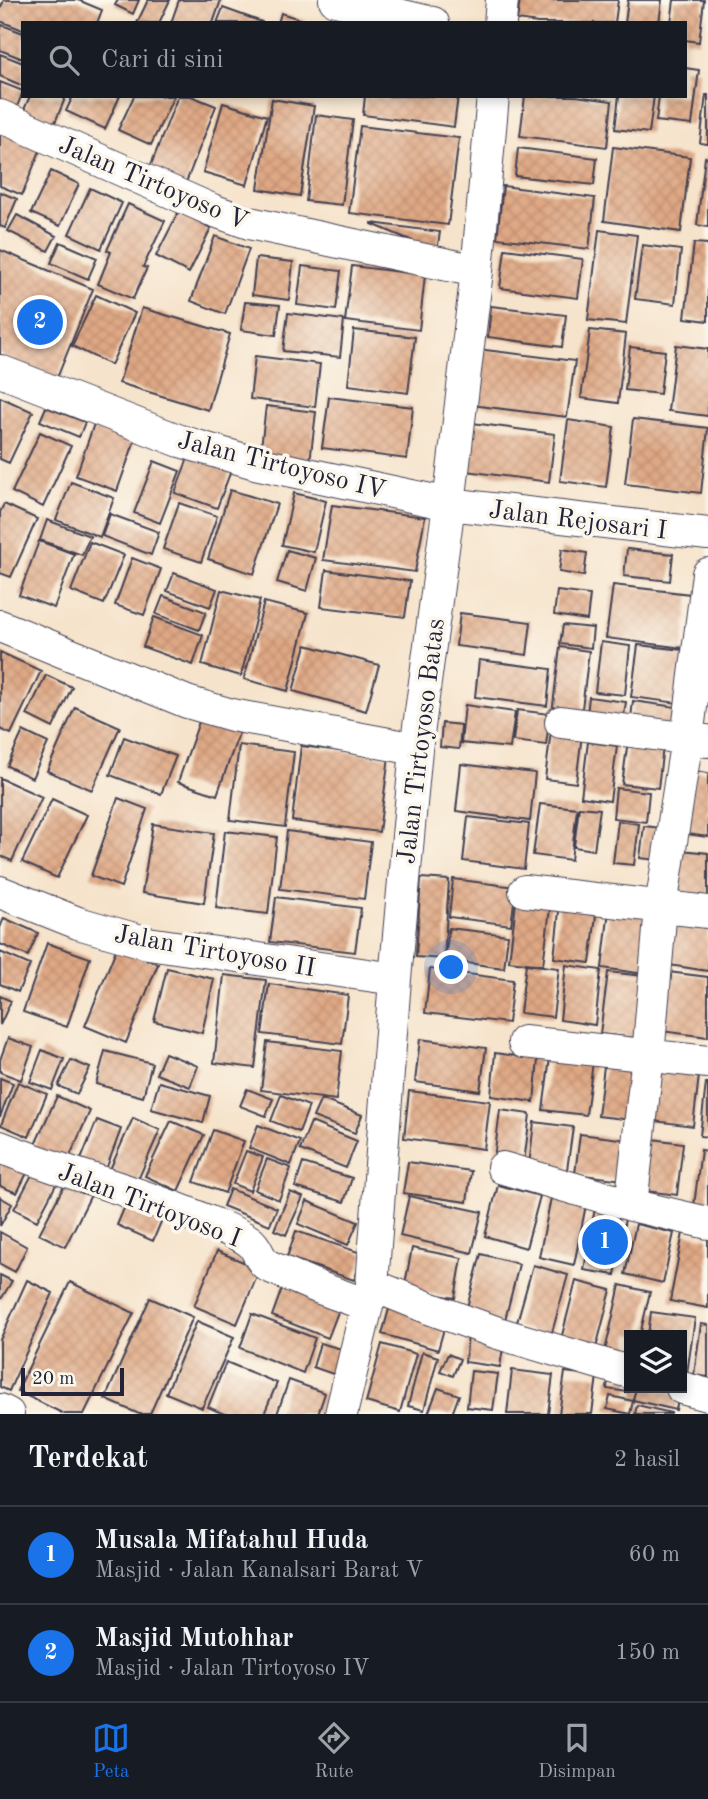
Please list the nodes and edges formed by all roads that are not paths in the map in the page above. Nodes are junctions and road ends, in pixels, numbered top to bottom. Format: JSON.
{"nodes":[{"id":1,"x":335,"y":0,"type":"edge"},
{"id":2,"x":502,"y":0,"type":"edge"},
{"id":3,"x":424,"y":21,"type":"edge"},
{"id":4,"x":500,"y":21,"type":"edge"},
{"id":5,"x":493,"y":98,"type":"edge"},
{"id":6,"x":0,"y":116,"type":"edge"},
{"id":7,"x":477,"y":271,"type":"junction"},
{"id":8,"x":0,"y":371,"type":"edge"},
{"id":9,"x":449,"y":504,"type":"junction"},
{"id":10,"x":708,"y":534,"type":"edge"},
{"id":11,"x":708,"y":574,"type":"edge"},
{"id":12,"x":0,"y":626,"type":"edge"},
{"id":13,"x":561,"y":722,"type":"dead end"},
{"id":14,"x":698,"y":740,"type":"edge"},
{"id":15,"x":416,"y":749,"type":"junction"},
{"id":16,"x":525,"y":891,"type":"dead end"},
{"id":17,"x":0,"y":892,"type":"edge"},
{"id":18,"x":661,"y":907,"type":"junction"},
{"id":19,"x":708,"y":912,"type":"edge"},
{"id":20,"x":395,"y":979,"type":"junction"},
{"id":21,"x":524,"y":1042,"type":"dead end"},
{"id":22,"x":648,"y":1056,"type":"junction"},
{"id":23,"x":708,"y":1062,"type":"edge"},
{"id":24,"x":0,"y":1147,"type":"edge"},
{"id":25,"x":503,"y":1168,"type":"dead end"},
{"id":26,"x":631,"y":1205,"type":"junction"},
{"id":27,"x":708,"y":1223,"type":"edge"},
{"id":28,"x":370,"y":1294,"type":"junction"},
{"id":29,"x":624,"y":1371,"type":"edge"},
{"id":30,"x":687,"y":1389,"type":"edge"},
{"id":31,"x":708,"y":1395,"type":"edge"},
{"id":32,"x":345,"y":1400,"type":"edge"},
{"id":33,"x":0,"y":1410,"type":"edge"},
{"id":34,"x":8,"y":1414,"type":"edge"}],
"edges":[{"from":1,"to":3,"type":"street"},
{"from":2,"to":4,"type":"street"},
{"from":5,"to":7,"type":"street","name":"Jalan Tirtoyoso Batas"},
{"from":6,"to":7,"type":"street","name":"Jalan Tirtoyoso V"},
{"from":7,"to":9,"type":"street","name":"Jalan Tirtoyoso Batas"},
{"from":8,"to":9,"type":"street","name":"Jalan Tirtoyoso IV"},
{"from":9,"to":10,"type":"street","name":"Jalan Rejosari I"},
{"from":9,"to":15,"type":"street","name":"Jalan Tirtoyoso Batas"},
{"from":11,"to":14,"type":"street"},
{"from":12,"to":15,"type":"street"},
{"from":13,"to":14,"type":"street"},
{"from":14,"to":18,"type":"street"},
{"from":15,"to":20,"type":"street","name":"Jalan Tirtoyoso Batas"},
{"from":16,"to":18,"type":"street"},
{"from":17,"to":20,"type":"street","name":"Jalan Tirtoyoso II"},
{"from":18,"to":19,"type":"street"},
{"from":18,"to":22,"type":"street"},
{"from":20,"to":28,"type":"street","name":"Jalan Tirtoyoso Batas"},
{"from":21,"to":22,"type":"street"},
{"from":22,"to":23,"type":"street"},
{"from":22,"to":26,"type":"street"},
{"from":24,"to":28,"type":"street","name":"Jalan Tirtoyoso I"},
{"from":25,"to":26,"type":"street"},
{"from":26,"to":27,"type":"street"},
{"from":28,"to":29,"type":"street","name":"Jalan Tirtoyoso I"},
{"from":28,"to":32,"type":"street","name":"Jalan Tirtoyoso Batas"},
{"from":30,"to":31,"type":"street"},
{"from":33,"to":34,"type":"street"}]}
